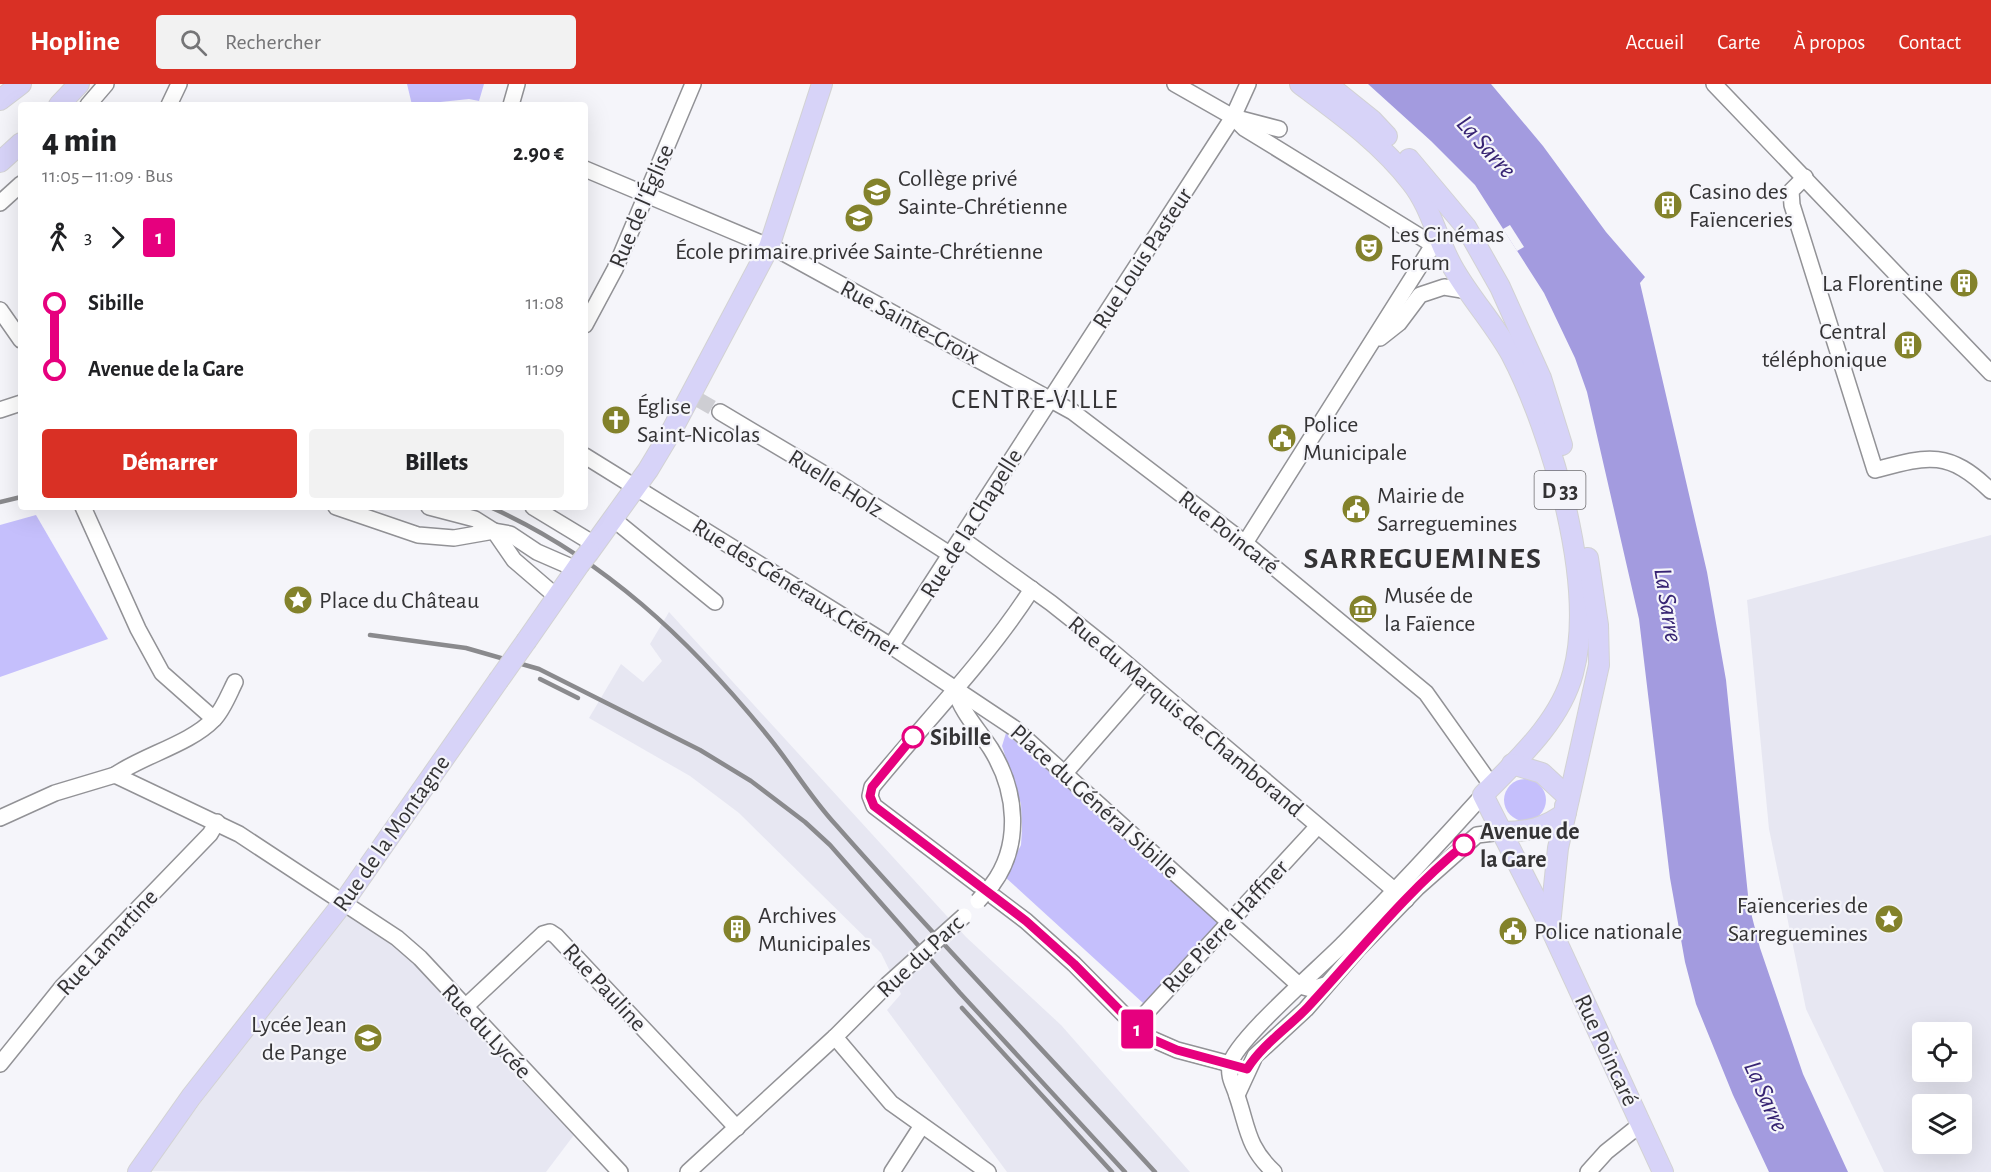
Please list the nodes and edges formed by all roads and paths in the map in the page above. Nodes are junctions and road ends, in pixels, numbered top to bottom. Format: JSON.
{"nodes":[{"id":1,"x":21,"y":84,"type":"edge"},
{"id":2,"x":79,"y":84,"type":"edge"},
{"id":3,"x":106,"y":84,"type":"edge"},
{"id":4,"x":178,"y":84,"type":"edge"},
{"id":5,"x":517,"y":84,"type":"edge"},
{"id":6,"x":693,"y":84,"type":"edge"},
{"id":7,"x":822,"y":84,"type":"edge"},
{"id":8,"x":1175,"y":84,"type":"edge"},
{"id":9,"x":1248,"y":84,"type":"edge"},
{"id":10,"x":1300,"y":84,"type":"edge"},
{"id":11,"x":1327,"y":84,"type":"edge"},
{"id":12,"x":1713,"y":84,"type":"edge"},
{"id":13,"x":0,"y":100,"type":"edge"},
{"id":14,"x":62,"y":102,"type":"edge"},
{"id":15,"x":91,"y":102,"type":"edge"},
{"id":16,"x":170,"y":102,"type":"edge"},
{"id":17,"x":512,"y":102,"type":"edge"},
{"id":18,"x":1233,"y":117,"type":"junction"},
{"id":19,"x":1279,"y":129,"type":"dead end"},
{"id":20,"x":18,"y":146,"type":"edge"},
{"id":21,"x":0,"y":162,"type":"edge"},
{"id":22,"x":588,"y":170,"type":"edge"},
{"id":23,"x":1805,"y":177,"type":"junction"},
{"id":24,"x":18,"y":187,"type":"edge"},
{"id":25,"x":647,"y":197,"type":"junction"},
{"id":26,"x":0,"y":203,"type":"edge"},
{"id":27,"x":1439,"y":241,"type":"junction"},
{"id":28,"x":769,"y":247,"type":"junction"},
{"id":29,"x":1468,"y":291,"type":"junction"},
{"id":30,"x":591,"y":301,"type":"edge"},
{"id":31,"x":0,"y":310,"type":"edge"},
{"id":32,"x":1385,"y":334,"type":"junction"},
{"id":33,"x":18,"y":336,"type":"edge"},
{"id":34,"x":1370,"y":346,"type":"junction"},
{"id":35,"x":1991,"y":373,"type":"edge"},
{"id":36,"x":1050,"y":398,"type":"junction"},
{"id":37,"x":18,"y":404,"type":"edge"},
{"id":38,"x":0,"y":410,"type":"edge"},
{"id":39,"x":720,"y":412,"type":"tunnel mouth"},
{"id":40,"x":588,"y":458,"type":"edge"},
{"id":41,"x":634,"y":488,"type":"junction"},
{"id":42,"x":1991,"y":491,"type":"edge"},
{"id":43,"x":84,"y":510,"type":"edge"},
{"id":44,"x":345,"y":510,"type":"edge"},
{"id":45,"x":440,"y":510,"type":"edge"},
{"id":46,"x":536,"y":510,"type":"edge"},
{"id":47,"x":612,"y":518,"type":"junction"},
{"id":48,"x":494,"y":531,"type":"junction"},
{"id":49,"x":962,"y":539,"type":"junction"},
{"id":50,"x":1245,"y":543,"type":"junction"},
{"id":51,"x":951,"y":555,"type":"junction"},
{"id":52,"x":585,"y":557,"type":"junction"},
{"id":53,"x":1032,"y":589,"type":"junction"},
{"id":54,"x":557,"y":597,"type":"junction"},
{"id":55,"x":715,"y":602,"type":"dead end"},
{"id":56,"x":891,"y":646,"type":"junction"},
{"id":57,"x":1146,"y":680,"type":"junction"},
{"id":58,"x":235,"y":682,"type":"dead end"},
{"id":59,"x":955,"y":690,"type":"junction"},
{"id":60,"x":214,"y":719,"type":"junction"},
{"id":61,"x":1512,"y":764,"type":"junction"},
{"id":62,"x":1065,"y":773,"type":"junction"},
{"id":63,"x":115,"y":775,"type":"junction"},
{"id":64,"x":1487,"y":791,"type":"junction"},
{"id":65,"x":1564,"y":806,"type":"junction"},
{"id":66,"x":0,"y":818,"type":"edge"},
{"id":67,"x":217,"y":822,"type":"junction"},
{"id":68,"x":1317,"y":827,"type":"junction"},
{"id":69,"x":1502,"y":832,"type":"junction"},
{"id":70,"x":1394,"y":890,"type":"junction"},
{"id":71,"x":1406,"y":900,"type":"junction"},
{"id":72,"x":343,"y":903,"type":"junction"},
{"id":73,"x":1229,"y":922,"type":"junction"},
{"id":74,"x":1550,"y":927,"type":"junction"},
{"id":75,"x":1325,"y":985,"type":"junction"},
{"id":76,"x":1300,"y":986,"type":"junction"},
{"id":77,"x":464,"y":1008,"type":"junction"},
{"id":78,"x":1134,"y":1026,"type":"junction"},
{"id":79,"x":835,"y":1037,"type":"junction"},
{"id":80,"x":0,"y":1064,"type":"edge"},
{"id":81,"x":1230,"y":1064,"type":"junction"},
{"id":82,"x":1237,"y":1095,"type":"junction"},
{"id":83,"x":1641,"y":1124,"type":"junction"},
{"id":84,"x":921,"y":1127,"type":"junction"},
{"id":85,"x":737,"y":1128,"type":"junction"},
{"id":86,"x":1268,"y":1167,"type":"edge"},
{"id":87,"x":138,"y":1172,"type":"edge"},
{"id":88,"x":620,"y":1172,"type":"edge"},
{"id":89,"x":688,"y":1172,"type":"edge"},
{"id":90,"x":892,"y":1172,"type":"edge"},
{"id":91,"x":988,"y":1172,"type":"edge"},
{"id":92,"x":1588,"y":1172,"type":"edge"},
{"id":93,"x":1663,"y":1172,"type":"edge"}],
"edges":[{"from":1,"to":13,"type":"main road"},
{"from":2,"to":14,"type":"main road"},
{"from":3,"to":15,"type":"street"},
{"from":4,"to":16,"type":"street"},
{"from":5,"to":17,"type":"street"},
{"from":6,"to":25,"type":"street","name":"Rue de l'Église"},
{"from":7,"to":28,"type":"main road","name":"Rue de la Montagne"},
{"from":8,"to":18,"type":"street"},
{"from":9,"to":18,"type":"street","name":"Rue Louis Pasteur"},
{"from":10,"to":27,"type":"main road","number":"D 33"},
{"from":11,"to":65,"type":"main road","number":"D 33"},
{"from":12,"to":23,"type":"street"},
{"from":18,"to":19,"type":"street"},
{"from":18,"to":27,"type":"street"},
{"from":18,"to":36,"type":"street","name":"Rue Louis Pasteur"},
{"from":20,"to":21,"type":"main road"},
{"from":22,"to":25,"type":"street","name":"Rue Sainte-Croix"},
{"from":23,"to":35,"type":"street"},
{"from":23,"to":42,"type":"street"},
{"from":24,"to":26,"type":"street"},
{"from":25,"to":28,"type":"street","name":"Rue Sainte-Croix"},
{"from":25,"to":30,"type":"street","name":"Rue de l'Église"},
{"from":27,"to":29,"type":"main road","number":"D 33"},
{"from":27,"to":32,"type":"street"},
{"from":27,"to":34,"type":"street"},
{"from":28,"to":36,"type":"street","name":"Rue Sainte-Croix"},
{"from":28,"to":41,"type":"main road","name":"Rue de la Montagne"},
{"from":29,"to":32,"type":"street"},
{"from":29,"to":61,"type":"main road","number":"D 33"},
{"from":31,"to":33,"type":"street"},
{"from":32,"to":34,"type":"street"},
{"from":34,"to":50,"type":"street"},
{"from":36,"to":49,"type":"street","name":"Rue de la Chapelle"},
{"from":36,"to":50,"type":"street","name":"Rue Poincaré"},
{"from":37,"to":38,"type":"street"},
{"from":39,"to":51,"type":"street","name":"Ruelle Holz"},
{"from":40,"to":41,"type":"street","name":"Rue des Généraux Crémer"},
{"from":41,"to":47,"type":"main road","name":"Rue de la Montagne"},
{"from":41,"to":56,"type":"street","name":"Rue des Généraux Crémer"},
{"from":43,"to":60,"type":"street"},
{"from":44,"to":48,"type":"street"},
{"from":45,"to":48,"type":"street"},
{"from":46,"to":52,"type":"street"},
{"from":47,"to":52,"type":"main road","name":"Rue de la Montagne"},
{"from":47,"to":55,"type":"street"},
{"from":48,"to":52,"type":"street"},
{"from":48,"to":54,"type":"street"},
{"from":49,"to":51,"type":"street","name":"Rue de la Chapelle"},
{"from":49,"to":53,"type":"street","name":"Rue du Marquis de Chamborand"},
{"from":50,"to":64,"type":"street","name":"Rue Poincaré"},
{"from":51,"to":56,"type":"street","name":"Rue de la Chapelle"},
{"from":52,"to":54,"type":"main road","name":"Rue de la Montagne"},
{"from":53,"to":57,"type":"street","name":"Rue du Marquis de Chamborand"},
{"from":53,"to":59,"type":"street"},
{"from":54,"to":72,"type":"main road","name":"Rue de la Montagne","bridge":true},
{"from":56,"to":59,"type":"street","name":"Rue des Généraux Crémer"},
{"from":57,"to":62,"type":"street"},
{"from":57,"to":68,"type":"street","name":"Rue du Marquis de Chamborand"},
{"from":58,"to":60,"type":"street"},
{"from":59,"to":62,"type":"street","name":"Place du Général Sibille"},
{"from":59,"to":78,"type":"street"},
{"from":59,"to":79,"type":"street","name":"Rue du Parc","bridge":true},
{"from":60,"to":63,"type":"street"},
{"from":61,"to":64,"type":"main road","number":"D 33"},
{"from":61,"to":65,"type":"main road"},
{"from":62,"to":73,"type":"street","name":"Place du Général Sibille"},
{"from":63,"to":66,"type":"street"},
{"from":63,"to":67,"type":"street","name":"Rue du Lycée"},
{"from":64,"to":69,"type":"main road","number":"D 33"},
{"from":64,"to":70,"type":"street"},
{"from":65,"to":69,"type":"main road"},
{"from":65,"to":74,"type":"main road","name":"Rue Poincaré","number":"D 33"},
{"from":67,"to":72,"type":"street","name":"Rue du Lycée"},
{"from":67,"to":80,"type":"street","name":"Rue Lamartine"},
{"from":68,"to":70,"type":"street","name":"Rue du Marquis de Chamborand"},
{"from":68,"to":73,"type":"street","name":"Rue Pierre Haffner"},
{"from":69,"to":71,"type":"street"},
{"from":69,"to":74,"type":"main road","name":"Rue Poincaré","number":"D 33"},
{"from":70,"to":71,"type":"street","name":"Rue du Marquis de Chamborand"},
{"from":70,"to":76,"type":"street"},
{"from":71,"to":75,"type":"street"},
{"from":72,"to":77,"type":"street","name":"Rue du Lycée"},
{"from":72,"to":87,"type":"main road","name":"Rue de la Montagne"},
{"from":73,"to":76,"type":"street","name":"Place du Général Sibille"},
{"from":73,"to":78,"type":"street","name":"Rue Pierre Haffner"},
{"from":74,"to":83,"type":"main road","name":"Rue Poincaré","number":"D 33"},
{"from":75,"to":76,"type":"street"},
{"from":75,"to":82,"type":"street"},
{"from":76,"to":81,"type":"street"},
{"from":77,"to":85,"type":"street","name":"Rue Pauline"},
{"from":77,"to":88,"type":"street","name":"Rue du Lycée"},
{"from":78,"to":81,"type":"street"},
{"from":79,"to":84,"type":"street"},
{"from":79,"to":85,"type":"street","name":"Rue du Parc"},
{"from":81,"to":82,"type":"street"},
{"from":82,"to":86,"type":"street"},
{"from":83,"to":92,"type":"street"},
{"from":83,"to":93,"type":"main road","name":"Rue Poincaré","number":"D 33"},
{"from":84,"to":90,"type":"street"},
{"from":84,"to":91,"type":"street"},
{"from":85,"to":89,"type":"street","name":"Rue du Parc"}]}
